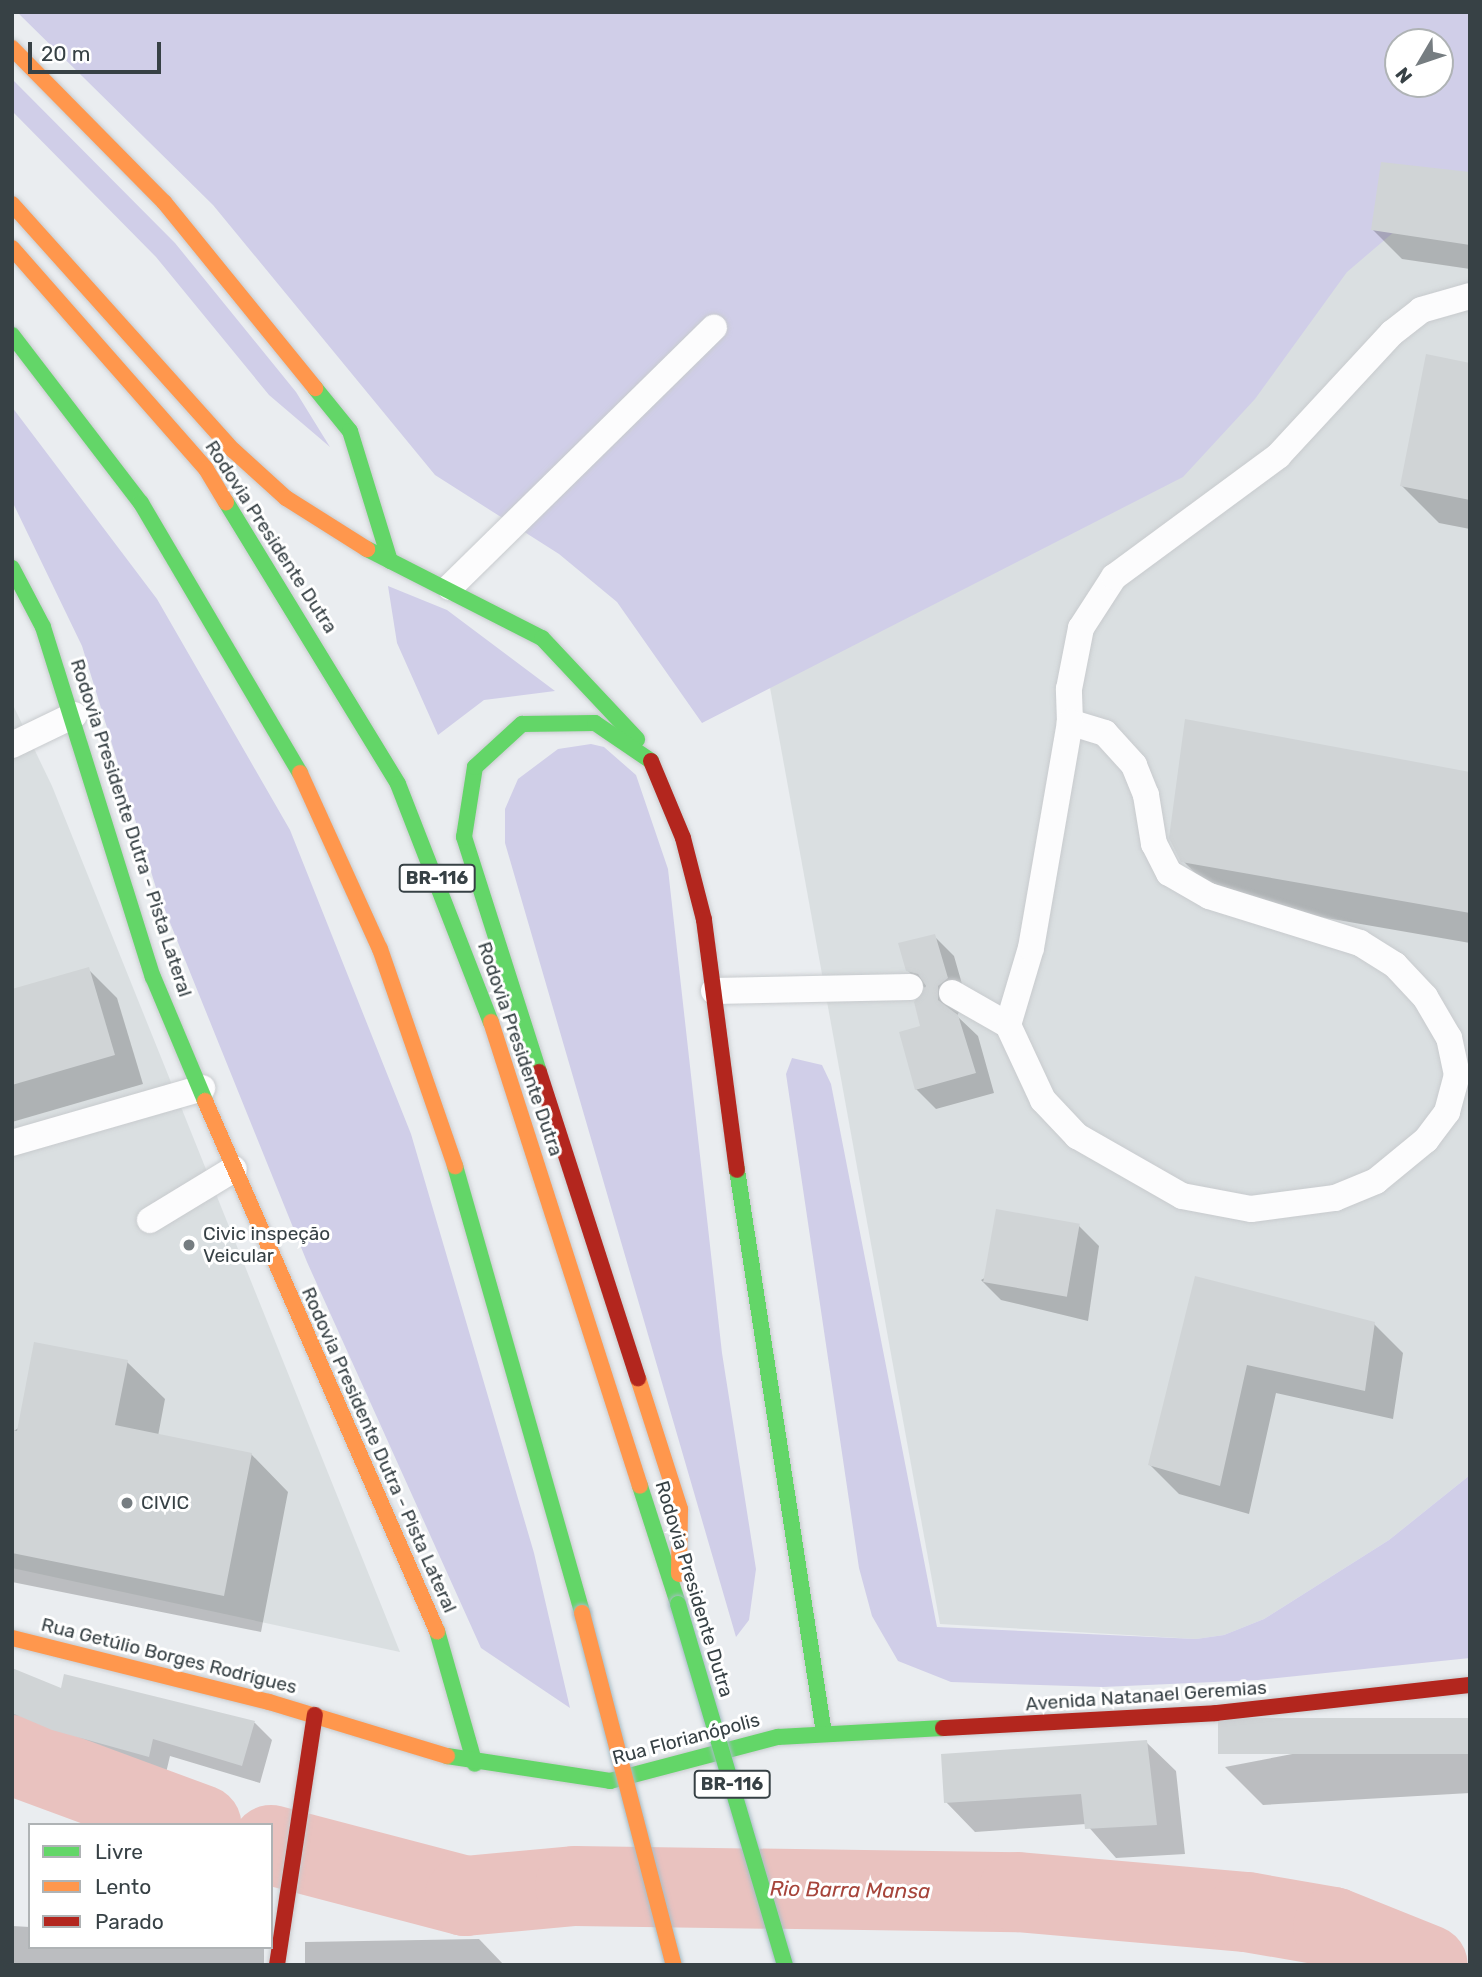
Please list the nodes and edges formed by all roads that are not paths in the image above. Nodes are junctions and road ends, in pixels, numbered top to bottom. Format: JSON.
{"nodes":[{"id":1,"x":12,"y":48,"type":"edge"},
{"id":2,"x":12,"y":204,"type":"edge"},
{"id":3,"x":12,"y":248,"type":"edge"},
{"id":4,"x":1470,"y":296,"type":"edge"},
{"id":5,"x":714,"y":328,"type":"dead end"},
{"id":6,"x":12,"y":335,"type":"edge"},
{"id":7,"x":12,"y":359,"type":"edge"},
{"id":8,"x":87,"y":426,"type":"junction"},
{"id":9,"x":390,"y":561,"type":"junction"},
{"id":10,"x":12,"y":568,"type":"edge"},
{"id":11,"x":450,"y":587,"type":"junction"},
{"id":12,"x":74,"y":715,"type":"junction"},
{"id":13,"x":1070,"y":722,"type":"junction"},
{"id":14,"x":12,"y":745,"type":"edge"},
{"id":15,"x":652,"y":761,"type":"junction"},
{"id":16,"x":910,"y":987,"type":"dead end"},
{"id":17,"x":714,"y":991,"type":"junction"},
{"id":18,"x":952,"y":993,"type":"dead end"},
{"id":19,"x":1008,"y":1025,"type":"junction"},
{"id":20,"x":202,"y":1088,"type":"junction"},
{"id":21,"x":12,"y":1143,"type":"edge"},
{"id":22,"x":234,"y":1170,"type":"junction"},
{"id":23,"x":150,"y":1220,"type":"dead end"},
{"id":24,"x":678,"y":1604,"type":"junction"},
{"id":25,"x":12,"y":1638,"type":"edge"},
{"id":26,"x":1470,"y":1685,"type":"edge"},
{"id":27,"x":315,"y":1715,"type":"junction"},
{"id":28,"x":824,"y":1733,"type":"junction"},
{"id":29,"x":475,"y":1764,"type":"junction"},
{"id":30,"x":277,"y":1965,"type":"edge"},
{"id":31,"x":674,"y":1965,"type":"edge"},
{"id":32,"x":785,"y":1965,"type":"edge"}],
"edges":[{"from":1,"to":9,"type":"main road"},
{"from":2,"to":9,"type":"main road"},
{"from":3,"to":24,"type":"main road","name":"Rodovia Presidente Dutra","number":"BR-116"},
{"from":4,"to":13,"type":"lane"},
{"from":5,"to":11,"type":"lane"},
{"from":6,"to":8,"type":"main road"},
{"from":7,"to":8,"type":"main road"},
{"from":8,"to":31,"type":"main road","bridge":true},
{"from":9,"to":11,"type":"main road"},
{"from":10,"to":12,"type":"main road","name":"Rodovia Presidente Dutra - Pista Lateral"},
{"from":11,"to":15,"type":"main road"},
{"from":12,"to":14,"type":"lane"},
{"from":12,"to":20,"type":"main road","name":"Rodovia Presidente Dutra - Pista Lateral"},
{"from":13,"to":19,"type":"lane"},
{"from":13,"to":19,"type":"lane"},
{"from":15,"to":17,"type":"main road"},
{"from":15,"to":24,"type":"main road"},
{"from":16,"to":17,"type":"lane"},
{"from":17,"to":28,"type":"main road"},
{"from":18,"to":19,"type":"lane"},
{"from":20,"to":21,"type":"lane"},
{"from":20,"to":22,"type":"main road","name":"Rodovia Presidente Dutra - Pista Lateral"},
{"from":22,"to":23,"type":"lane"},
{"from":22,"to":29,"type":"main road","name":"Rodovia Presidente Dutra - Pista Lateral"},
{"from":24,"to":32,"type":"main road","name":"Rodovia Presidente Dutra","number":"BR-116","bridge":true},
{"from":25,"to":27,"type":"main road","name":"Rua Getúlio Borges Rodrigues"},
{"from":26,"to":28,"type":"main road","name":"Avenida Natanael Geremias"},
{"from":27,"to":29,"type":"main road","name":"Rua Florianópolis"},
{"from":27,"to":30,"type":"main road"},
{"from":28,"to":29,"type":"main road","name":"Rua Florianópolis"}]}
